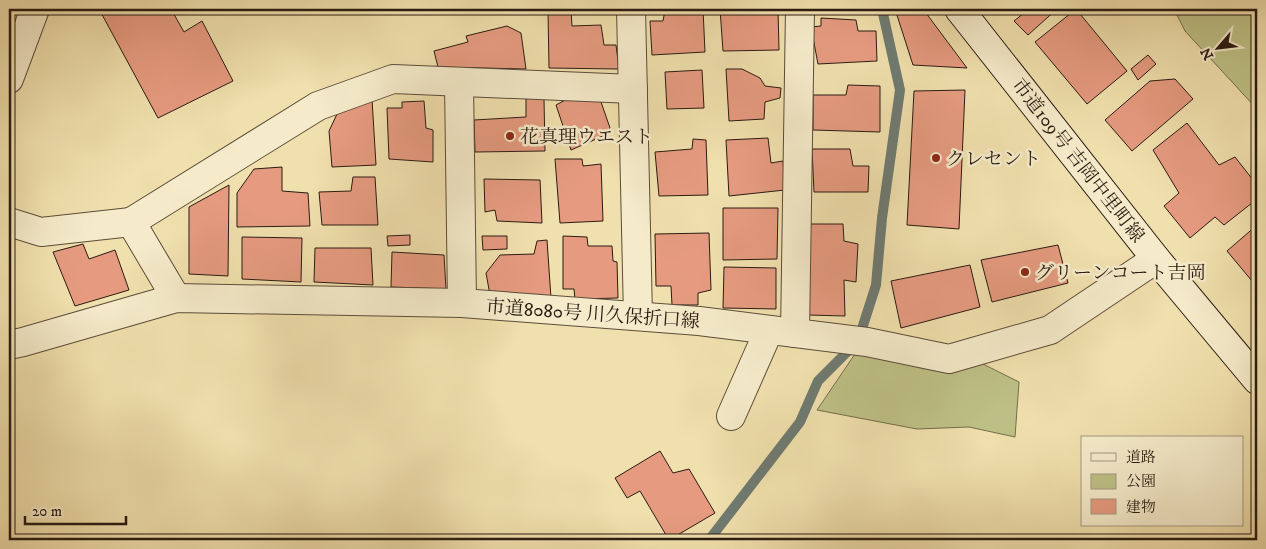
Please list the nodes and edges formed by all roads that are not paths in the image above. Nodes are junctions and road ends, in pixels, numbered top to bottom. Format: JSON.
{"nodes":[{"id":1,"x":35,"y":9,"type":"edge"},
{"id":2,"x":631,"y":9,"type":"edge"},
{"id":3,"x":800,"y":9,"type":"edge"},
{"id":4,"x":959,"y":9,"type":"edge"},
{"id":5,"x":9,"y":79,"type":"edge"},
{"id":6,"x":459,"y":82,"type":"junction"},
{"id":7,"x":633,"y":89,"type":"junction"},
{"id":8,"x":9,"y":222,"type":"edge"},
{"id":9,"x":131,"y":222,"type":"junction"},
{"id":10,"x":1156,"y":259,"type":"junction"},
{"id":11,"x":176,"y":298,"type":"junction"},
{"id":12,"x":462,"y":303,"type":"junction"},
{"id":13,"x":638,"y":316,"type":"junction"},
{"id":14,"x":782,"y":332,"type":"junction"},
{"id":15,"x":9,"y":345,"type":"edge"},
{"id":16,"x":1257,"y":380,"type":"edge"},
{"id":17,"x":731,"y":416,"type":"dead end"}],
"edges":[{"from":1,"to":5,"type":"street"},
{"from":2,"to":7,"type":"street"},
{"from":3,"to":14,"type":"street"},
{"from":4,"to":10,"type":"street","name":"市道109号 吉岡中里町線"},
{"from":6,"to":7,"type":"street"},
{"from":6,"to":9,"type":"street"},
{"from":6,"to":12,"type":"street"},
{"from":7,"to":13,"type":"street"},
{"from":8,"to":9,"type":"street"},
{"from":9,"to":11,"type":"street"},
{"from":10,"to":14,"type":"street","name":"市道8080号 川久保折口線"},
{"from":10,"to":16,"type":"street","name":"市道109号 吉岡中里町線"},
{"from":11,"to":12,"type":"street","name":"市道8080号 川久保折口線"},
{"from":11,"to":15,"type":"street","name":"市道8080号 川久保折口線"},
{"from":12,"to":13,"type":"street","name":"市道8080号 川久保折口線"},
{"from":13,"to":14,"type":"street","name":"市道8080号 川久保折口線"},
{"from":14,"to":17,"type":"street"}]}
